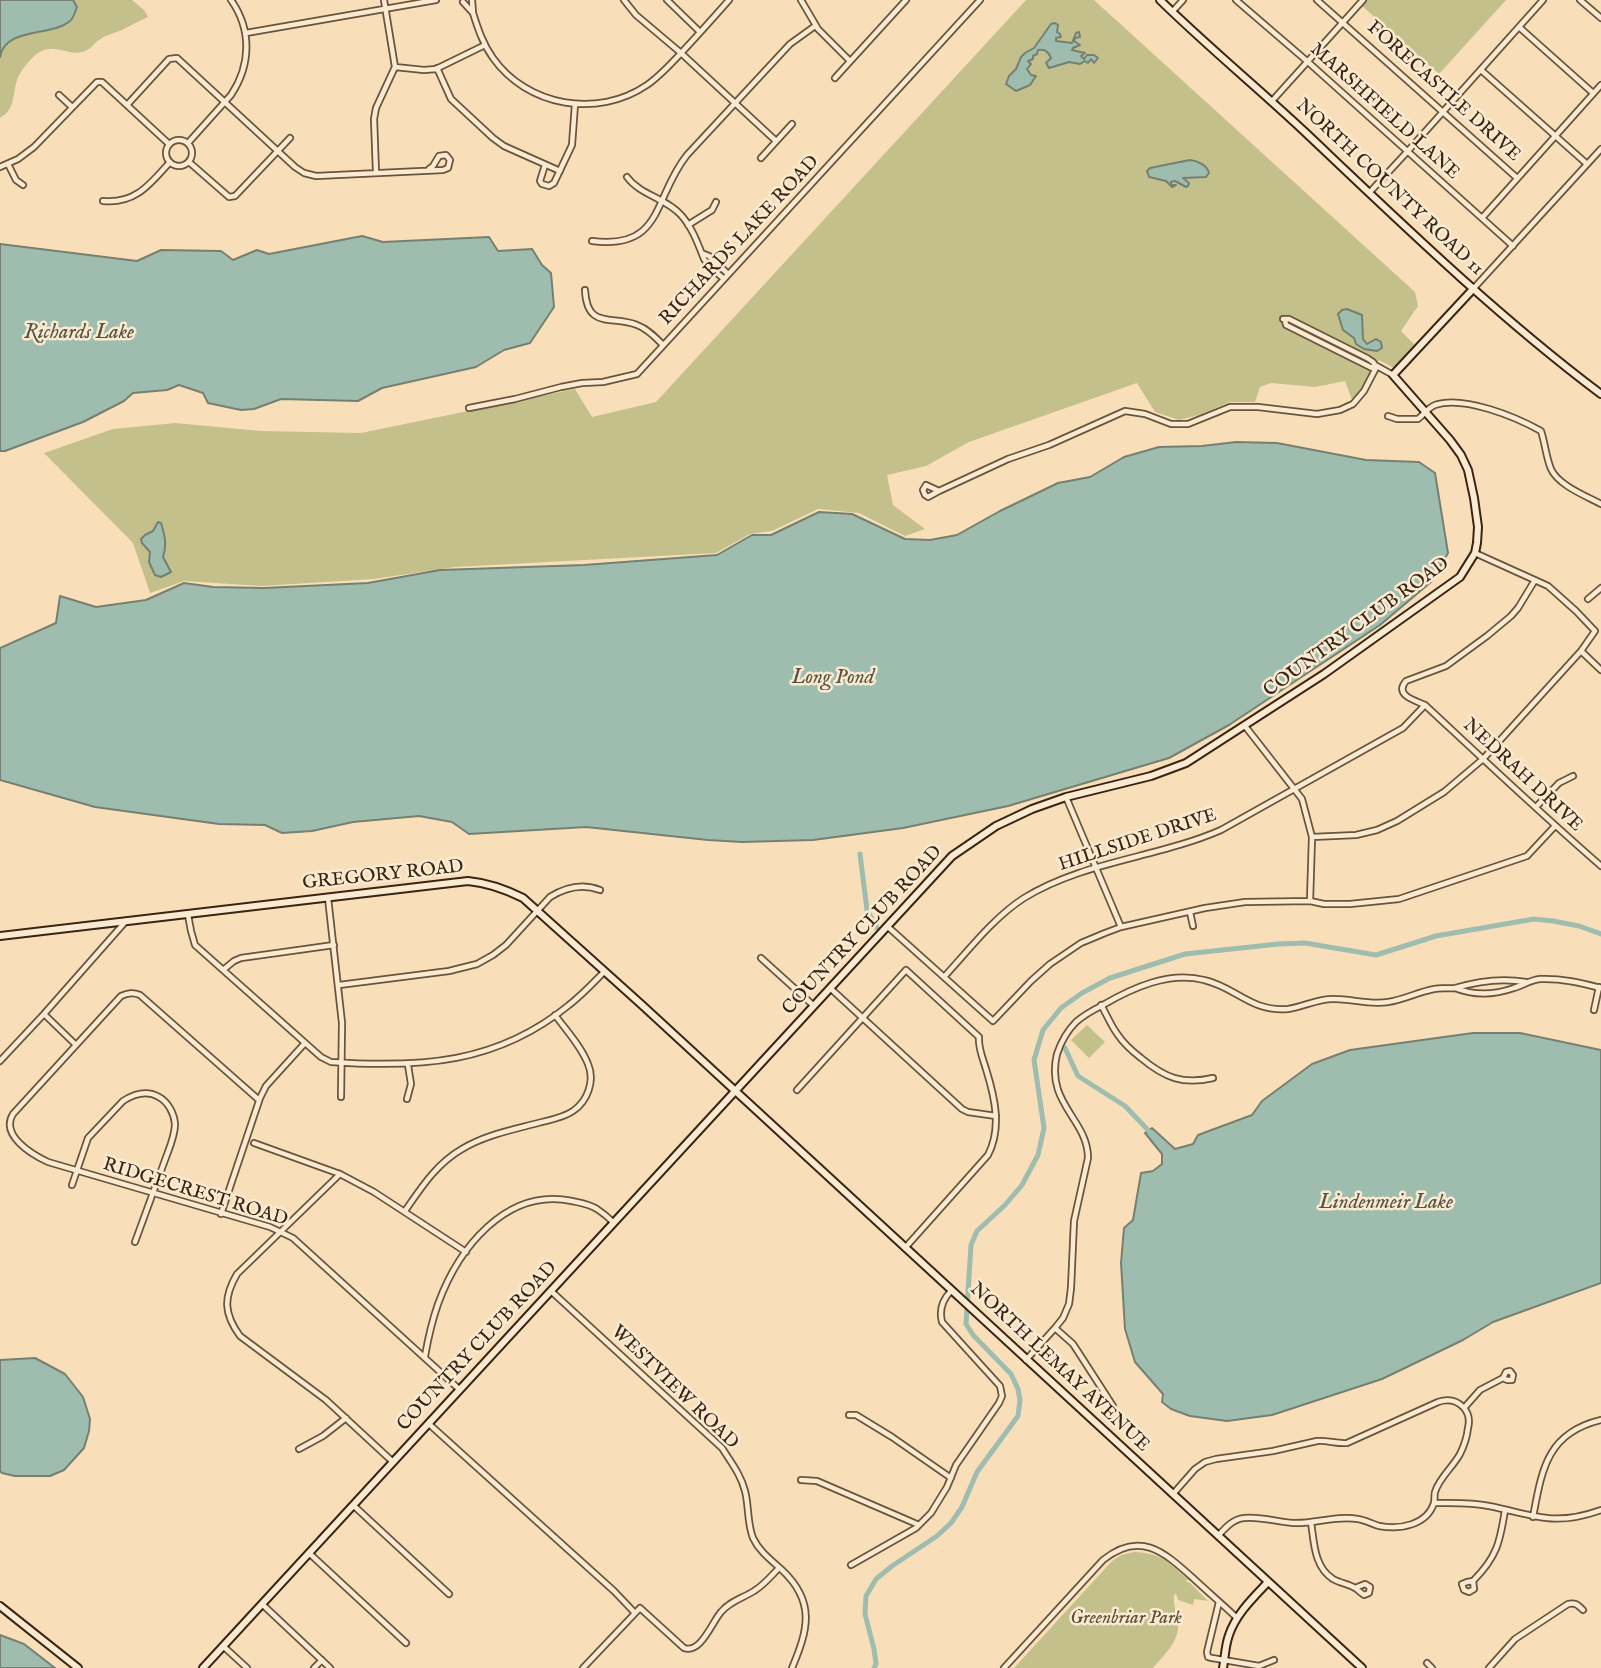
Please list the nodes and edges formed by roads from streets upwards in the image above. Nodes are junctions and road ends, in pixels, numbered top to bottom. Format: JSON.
{"nodes":[{"id":1,"x":232,"y":0,"type":"edge"},
{"id":2,"x":384,"y":0,"type":"edge"},
{"id":3,"x":436,"y":0,"type":"edge"},
{"id":4,"x":472,"y":0,"type":"edge"},
{"id":5,"x":624,"y":0,"type":"edge"},
{"id":6,"x":667,"y":0,"type":"edge"},
{"id":7,"x":729,"y":0,"type":"edge"},
{"id":8,"x":801,"y":0,"type":"edge"},
{"id":9,"x":906,"y":0,"type":"edge"},
{"id":10,"x":980,"y":0,"type":"edge"},
{"id":11,"x":1160,"y":0,"type":"edge"},
{"id":12,"x":1183,"y":0,"type":"edge"},
{"id":13,"x":1236,"y":0,"type":"edge"},
{"id":14,"x":1317,"y":0,"type":"edge"},
{"id":15,"x":1363,"y":0,"type":"edge"},
{"id":16,"x":1543,"y":0,"type":"edge"},
{"id":17,"x":1580,"y":0,"type":"edge"},
{"id":18,"x":461,"y":1,"type":"edge"},
{"id":19,"x":385,"y":9,"type":"junction"},
{"id":20,"x":1172,"y":12,"type":"junction"},
{"id":21,"x":473,"y":13,"type":"junction"},
{"id":22,"x":1601,"y":18,"type":"edge"},
{"id":23,"x":1343,"y":22,"type":"junction"},
{"id":24,"x":816,"y":26,"type":"junction"},
{"id":25,"x":1519,"y":27,"type":"junction"},
{"id":26,"x":700,"y":32,"type":"junction"},
{"id":27,"x":246,"y":33,"type":"junction"},
{"id":28,"x":485,"y":45,"type":"junction"},
{"id":29,"x":681,"y":53,"type":"junction"},
{"id":30,"x":850,"y":61,"type":"junction"},
{"id":31,"x":1308,"y":62,"type":"junction"},
{"id":32,"x":395,"y":67,"type":"junction"},
{"id":33,"x":438,"y":68,"type":"junction"},
{"id":34,"x":1481,"y":70,"type":"junction"},
{"id":35,"x":835,"y":78,"type":"dead end"},
{"id":36,"x":1601,"y":85,"type":"edge"},
{"id":37,"x":1593,"y":93,"type":"junction"},
{"id":38,"x":59,"y":95,"type":"dead end"},
{"id":39,"x":1272,"y":101,"type":"junction"},
{"id":40,"x":225,"y":102,"type":"junction"},
{"id":41,"x":735,"y":103,"type":"junction"},
{"id":42,"x":575,"y":104,"type":"junction"},
{"id":43,"x":127,"y":105,"type":"junction"},
{"id":44,"x":72,"y":107,"type":"junction"},
{"id":45,"x":1443,"y":112,"type":"junction"},
{"id":46,"x":792,"y":124,"type":"dead end"},
{"id":47,"x":1556,"y":136,"type":"junction"},
{"id":48,"x":290,"y":138,"type":"dead end"},
{"id":49,"x":776,"y":141,"type":"junction"},
{"id":50,"x":188,"y":143,"type":"junction"},
{"id":51,"x":169,"y":144,"type":"junction"},
{"id":52,"x":1601,"y":149,"type":"edge"},
{"id":53,"x":277,"y":150,"type":"junction"},
{"id":54,"x":1407,"y":152,"type":"junction"},
{"id":55,"x":761,"y":158,"type":"dead end"},
{"id":56,"x":170,"y":162,"type":"junction"},
{"id":57,"x":188,"y":162,"type":"junction"},
{"id":58,"x":8,"y":164,"type":"junction"},
{"id":59,"x":1587,"y":164,"type":"junction"},
{"id":60,"x":545,"y":165,"type":"junction"},
{"id":61,"x":0,"y":167,"type":"edge"},
{"id":62,"x":429,"y":169,"type":"junction"},
{"id":63,"x":560,"y":170,"type":"junction"},
{"id":64,"x":376,"y":172,"type":"junction"},
{"id":65,"x":627,"y":177,"type":"dead end"},
{"id":66,"x":1517,"y":178,"type":"junction"},
{"id":67,"x":23,"y":185,"type":"dead end"},
{"id":68,"x":1369,"y":192,"type":"junction"},
{"id":69,"x":662,"y":200,"type":"junction"},
{"id":70,"x":103,"y":201,"type":"dead end"},
{"id":71,"x":716,"y":202,"type":"dead end"},
{"id":72,"x":1482,"y":218,"type":"junction"},
{"id":73,"x":688,"y":225,"type":"junction"},
{"id":74,"x":592,"y":240,"type":"dead end"},
{"id":75,"x":1513,"y":246,"type":"junction"},
{"id":76,"x":703,"y":254,"type":"junction"},
{"id":77,"x":728,"y":274,"type":"junction"},
{"id":78,"x":724,"y":279,"type":"junction"},
{"id":79,"x":1474,"y":288,"type":"junction"},
{"id":80,"x":585,"y":290,"type":"dead end"},
{"id":81,"x":1284,"y":320,"type":"dead end"},
{"id":82,"x":663,"y":345,"type":"junction"},
{"id":83,"x":1376,"y":366,"type":"junction"},
{"id":84,"x":1393,"y":375,"type":"junction"},
{"id":85,"x":1601,"y":394,"type":"edge"},
{"id":86,"x":469,"y":408,"type":"dead end"},
{"id":87,"x":1426,"y":412,"type":"junction"},
{"id":88,"x":1388,"y":416,"type":"dead end"},
{"id":89,"x":939,"y":491,"type":"dead end"},
{"id":90,"x":1601,"y":504,"type":"edge"},
{"id":91,"x":1475,"y":553,"type":"junction"},
{"id":92,"x":1535,"y":580,"type":"junction"},
{"id":93,"x":1601,"y":588,"type":"edge"},
{"id":94,"x":1588,"y":599,"type":"dead end"},
{"id":95,"x":1581,"y":651,"type":"junction"},
{"id":96,"x":1601,"y":670,"type":"edge"},
{"id":97,"x":1424,"y":705,"type":"junction"},
{"id":98,"x":1245,"y":726,"type":"junction"},
{"id":99,"x":1483,"y":759,"type":"junction"},
{"id":100,"x":1573,"y":776,"type":"dead end"},
{"id":101,"x":1296,"y":789,"type":"junction"},
{"id":102,"x":1066,"y":797,"type":"junction"},
{"id":103,"x":1536,"y":807,"type":"junction"},
{"id":104,"x":1555,"y":827,"type":"junction"},
{"id":105,"x":1312,"y":837,"type":"junction"},
{"id":106,"x":1601,"y":866,"type":"edge"},
{"id":107,"x":1095,"y":867,"type":"junction"},
{"id":108,"x":600,"y":890,"type":"dead end"},
{"id":109,"x":328,"y":898,"type":"junction"},
{"id":110,"x":1310,"y":901,"type":"junction"},
{"id":111,"x":538,"y":910,"type":"junction"},
{"id":112,"x":1190,"y":912,"type":"junction"},
{"id":113,"x":188,"y":915,"type":"junction"},
{"id":114,"x":126,"y":921,"type":"junction"},
{"id":115,"x":887,"y":926,"type":"junction"},
{"id":116,"x":1193,"y":926,"type":"dead end"},
{"id":117,"x":1121,"y":927,"type":"junction"},
{"id":118,"x":0,"y":936,"type":"edge"},
{"id":119,"x":334,"y":945,"type":"junction"},
{"id":120,"x":761,"y":958,"type":"dead end"},
{"id":121,"x":223,"y":970,"type":"junction"},
{"id":122,"x":604,"y":972,"type":"junction"},
{"id":123,"x":944,"y":977,"type":"junction"},
{"id":124,"x":1526,"y":982,"type":"junction"},
{"id":125,"x":339,"y":985,"type":"junction"},
{"id":126,"x":1600,"y":987,"type":"edge"},
{"id":127,"x":830,"y":988,"type":"junction"},
{"id":128,"x":1455,"y":988,"type":"junction"},
{"id":129,"x":1101,"y":1005,"type":"junction"},
{"id":130,"x":814,"y":1006,"type":"junction"},
{"id":131,"x":1594,"y":1010,"type":"dead end"},
{"id":132,"x":44,"y":1014,"type":"junction"},
{"id":133,"x":555,"y":1014,"type":"junction"},
{"id":134,"x":862,"y":1018,"type":"junction"},
{"id":135,"x":305,"y":1043,"type":"junction"},
{"id":136,"x":76,"y":1045,"type":"junction"},
{"id":137,"x":0,"y":1061,"type":"edge"},
{"id":138,"x":341,"y":1063,"type":"junction"},
{"id":139,"x":408,"y":1065,"type":"junction"},
{"id":140,"x":1213,"y":1078,"type":"dead end"},
{"id":141,"x":796,"y":1090,"type":"dead end"},
{"id":142,"x":735,"y":1092,"type":"junction"},
{"id":143,"x":341,"y":1097,"type":"dead end"},
{"id":144,"x":407,"y":1099,"type":"dead end"},
{"id":145,"x":260,"y":1100,"type":"junction"},
{"id":146,"x":996,"y":1116,"type":"junction"},
{"id":147,"x":254,"y":1143,"type":"dead end"},
{"id":148,"x":77,"y":1171,"type":"junction"},
{"id":149,"x":340,"y":1174,"type":"junction"},
{"id":150,"x":72,"y":1185,"type":"dead end"},
{"id":151,"x":153,"y":1194,"type":"junction"},
{"id":152,"x":404,"y":1212,"type":"junction"},
{"id":153,"x":221,"y":1214,"type":"junction"},
{"id":154,"x":614,"y":1223,"type":"junction"},
{"id":155,"x":280,"y":1231,"type":"junction"},
{"id":156,"x":135,"y":1242,"type":"dead end"},
{"id":157,"x":905,"y":1248,"type":"junction"},
{"id":158,"x":466,"y":1252,"type":"junction"},
{"id":159,"x":951,"y":1290,"type":"junction"},
{"id":160,"x":551,"y":1292,"type":"junction"},
{"id":161,"x":1055,"y":1328,"type":"junction"},
{"id":162,"x":425,"y":1357,"type":"junction"},
{"id":163,"x":1026,"y":1360,"type":"junction"},
{"id":164,"x":1503,"y":1378,"type":"dead end"},
{"id":165,"x":460,"y":1390,"type":"junction"},
{"id":166,"x":1113,"y":1406,"type":"dead end"},
{"id":167,"x":1464,"y":1408,"type":"junction"},
{"id":168,"x":849,"y":1415,"type":"dead end"},
{"id":169,"x":346,"y":1418,"type":"junction"},
{"id":170,"x":1601,"y":1420,"type":"edge"},
{"id":171,"x":429,"y":1423,"type":"junction"},
{"id":172,"x":299,"y":1449,"type":"dead end"},
{"id":173,"x":393,"y":1462,"type":"junction"},
{"id":174,"x":951,"y":1478,"type":"junction"},
{"id":175,"x":801,"y":1480,"type":"dead end"},
{"id":176,"x":1172,"y":1494,"type":"junction"},
{"id":177,"x":1434,"y":1503,"type":"junction"},
{"id":178,"x":353,"y":1505,"type":"junction"},
{"id":179,"x":1505,"y":1510,"type":"junction"},
{"id":180,"x":1601,"y":1510,"type":"edge"},
{"id":181,"x":1533,"y":1517,"type":"junction"},
{"id":182,"x":1311,"y":1522,"type":"junction"},
{"id":183,"x":919,"y":1525,"type":"junction"},
{"id":184,"x":1218,"y":1536,"type":"junction"},
{"id":185,"x":309,"y":1553,"type":"junction"},
{"id":186,"x":851,"y":1565,"type":"dead end"},
{"id":187,"x":779,"y":1568,"type":"junction"},
{"id":188,"x":1473,"y":1581,"type":"dead end"},
{"id":189,"x":1268,"y":1582,"type":"junction"},
{"id":190,"x":1355,"y":1588,"type":"dead end"},
{"id":191,"x":449,"y":1594,"type":"dead end"},
{"id":192,"x":1219,"y":1601,"type":"junction"},
{"id":193,"x":262,"y":1604,"type":"junction"},
{"id":194,"x":0,"y":1606,"type":"edge"},
{"id":195,"x":1583,"y":1610,"type":"dead end"},
{"id":196,"x":634,"y":1612,"type":"junction"},
{"id":197,"x":1237,"y":1618,"type":"junction"},
{"id":198,"x":406,"y":1643,"type":"dead end"},
{"id":199,"x":223,"y":1646,"type":"junction"},
{"id":200,"x":321,"y":1660,"type":"junction"},
{"id":201,"x":1274,"y":1660,"type":"dead end"},
{"id":202,"x":1224,"y":1664,"type":"edge"},
{"id":203,"x":1427,"y":1664,"type":"dead end"},
{"id":204,"x":78,"y":1668,"type":"edge"},
{"id":205,"x":202,"y":1668,"type":"edge"},
{"id":206,"x":247,"y":1668,"type":"edge"},
{"id":207,"x":314,"y":1668,"type":"edge"},
{"id":208,"x":330,"y":1668,"type":"edge"},
{"id":209,"x":583,"y":1668,"type":"edge"},
{"id":210,"x":792,"y":1668,"type":"edge"},
{"id":211,"x":1004,"y":1668,"type":"edge"},
{"id":212,"x":1362,"y":1668,"type":"edge"},
{"id":213,"x":1432,"y":1668,"type":"edge"},
{"id":214,"x":1489,"y":1668,"type":"edge"}],
"edges":[{"from":1,"to":27,"type":"street"},
{"from":2,"to":19,"type":"street"},
{"from":3,"to":19,"type":"street"},
{"from":4,"to":18,"type":"street"},
{"from":4,"to":21,"type":"street"},
{"from":5,"to":29,"type":"street"},
{"from":6,"to":26,"type":"street"},
{"from":7,"to":26,"type":"street"},
{"from":8,"to":24,"type":"street"},
{"from":9,"to":30,"type":"street"},
{"from":10,"to":77,"type":"street","name":"RICHARDS LAKE ROAD"},
{"from":11,"to":20,"type":"street","name":"NORTH COUNTY ROAD 11"},
{"from":12,"to":20,"type":"street"},
{"from":13,"to":31,"type":"street","name":"MARSHFIELD LANE"},
{"from":14,"to":23,"type":"street","name":"FORECASTLE DRIVE"},
{"from":15,"to":23,"type":"street"},
{"from":16,"to":25,"type":"street"},
{"from":17,"to":22,"type":"street"},
{"from":18,"to":21,"type":"street"},
{"from":19,"to":27,"type":"street"},
{"from":19,"to":32,"type":"street"},
{"from":20,"to":39,"type":"street","name":"NORTH COUNTY ROAD 11"},
{"from":21,"to":28,"type":"street"},
{"from":23,"to":31,"type":"street"},
{"from":23,"to":45,"type":"street","name":"FORECASTLE DRIVE"},
{"from":24,"to":30,"type":"street"},
{"from":24,"to":41,"type":"street"},
{"from":25,"to":34,"type":"street"},
{"from":25,"to":37,"type":"street"},
{"from":26,"to":29,"type":"street"},
{"from":27,"to":40,"type":"street"},
{"from":28,"to":33,"type":"street"},
{"from":28,"to":42,"type":"street"},
{"from":29,"to":41,"type":"street"},
{"from":29,"to":42,"type":"street"},
{"from":30,"to":35,"type":"street"},
{"from":31,"to":39,"type":"street"},
{"from":31,"to":54,"type":"street","name":"MARSHFIELD LANE"},
{"from":32,"to":33,"type":"street"},
{"from":32,"to":64,"type":"street"},
{"from":33,"to":60,"type":"street"},
{"from":34,"to":45,"type":"street"},
{"from":34,"to":47,"type":"street"},
{"from":36,"to":37,"type":"street"},
{"from":37,"to":47,"type":"street"},
{"from":38,"to":44,"type":"street"},
{"from":39,"to":68,"type":"street","name":"NORTH COUNTY ROAD 11"},
{"from":40,"to":43,"type":"street"},
{"from":40,"to":50,"type":"street"},
{"from":40,"to":53,"type":"street"},
{"from":41,"to":49,"type":"street"},
{"from":41,"to":69,"type":"street"},
{"from":42,"to":63,"type":"street"},
{"from":43,"to":44,"type":"street"},
{"from":43,"to":51,"type":"street"},
{"from":44,"to":58,"type":"street"},
{"from":45,"to":54,"type":"street"},
{"from":45,"to":66,"type":"street","name":"FORECASTLE DRIVE"},
{"from":46,"to":49,"type":"street"},
{"from":47,"to":59,"type":"street"},
{"from":47,"to":66,"type":"street"},
{"from":48,"to":53,"type":"street"},
{"from":49,"to":55,"type":"street"},
{"from":50,"to":51,"type":"street"},
{"from":50,"to":57,"type":"street"},
{"from":51,"to":56,"type":"street"},
{"from":52,"to":59,"type":"street"},
{"from":53,"to":57,"type":"street"},
{"from":53,"to":64,"type":"street"},
{"from":54,"to":68,"type":"street"},
{"from":54,"to":72,"type":"street","name":"MARSHFIELD LANE"},
{"from":56,"to":57,"type":"street"},
{"from":56,"to":70,"type":"street"},
{"from":58,"to":61,"type":"street"},
{"from":58,"to":67,"type":"street"},
{"from":59,"to":75,"type":"street"},
{"from":60,"to":63,"type":"street"},
{"from":60,"to":63,"type":"street"},
{"from":62,"to":62,"type":"street"},
{"from":62,"to":64,"type":"street"},
{"from":65,"to":69,"type":"street"},
{"from":66,"to":72,"type":"street"},
{"from":68,"to":79,"type":"street","name":"NORTH COUNTY ROAD 11"},
{"from":69,"to":73,"type":"street"},
{"from":69,"to":74,"type":"street"},
{"from":71,"to":73,"type":"street"},
{"from":72,"to":75,"type":"street","name":"MARSHFIELD LANE"},
{"from":73,"to":76,"type":"street"},
{"from":75,"to":79,"type":"street"},
{"from":76,"to":77,"type":"street"},
{"from":76,"to":78,"type":"street"},
{"from":77,"to":78,"type":"street","name":"RICHARDS LAKE ROAD"},
{"from":78,"to":82,"type":"street","name":"RICHARDS LAKE ROAD"},
{"from":79,"to":84,"type":"street"},
{"from":79,"to":85,"type":"street","name":"NORTH COUNTY ROAD 11"},
{"from":80,"to":82,"type":"street"},
{"from":81,"to":83,"type":"street"},
{"from":82,"to":86,"type":"street","name":"RICHARDS LAKE ROAD"},
{"from":83,"to":84,"type":"street"},
{"from":83,"to":89,"type":"street"},
{"from":84,"to":87,"type":"street","name":"COUNTRY CLUB ROAD"},
{"from":87,"to":88,"type":"street"},
{"from":87,"to":90,"type":"street"},
{"from":87,"to":91,"type":"street","name":"COUNTRY CLUB ROAD"},
{"from":91,"to":92,"type":"street"},
{"from":91,"to":98,"type":"street","name":"COUNTRY CLUB ROAD"},
{"from":92,"to":95,"type":"street"},
{"from":92,"to":97,"type":"street","name":"NEDRAH DRIVE"},
{"from":93,"to":94,"type":"street"},
{"from":95,"to":96,"type":"street"},
{"from":95,"to":99,"type":"street"},
{"from":97,"to":99,"type":"street","name":"NEDRAH DRIVE"},
{"from":97,"to":101,"type":"street","name":"HILLSIDE DRIVE"},
{"from":98,"to":101,"type":"street"},
{"from":98,"to":102,"type":"street","name":"COUNTRY CLUB ROAD"},
{"from":99,"to":103,"type":"street","name":"NEDRAH DRIVE"},
{"from":99,"to":105,"type":"street"},
{"from":100,"to":103,"type":"street"},
{"from":101,"to":105,"type":"street"},
{"from":101,"to":107,"type":"street","name":"HILLSIDE DRIVE"},
{"from":102,"to":107,"type":"street"},
{"from":102,"to":115,"type":"street","name":"COUNTRY CLUB ROAD"},
{"from":103,"to":104,"type":"street","name":"NEDRAH DRIVE"},
{"from":104,"to":106,"type":"street","name":"NEDRAH DRIVE"},
{"from":104,"to":110,"type":"street"},
{"from":105,"to":110,"type":"street"},
{"from":107,"to":117,"type":"street"},
{"from":107,"to":123,"type":"street","name":"HILLSIDE DRIVE"},
{"from":108,"to":111,"type":"street"},
{"from":109,"to":111,"type":"street","name":"GREGORY ROAD"},
{"from":109,"to":113,"type":"street","name":"GREGORY ROAD"},
{"from":109,"to":119,"type":"street"},
{"from":110,"to":112,"type":"street"},
{"from":111,"to":122,"type":"street","name":"GREGORY ROAD"},
{"from":111,"to":125,"type":"street"},
{"from":112,"to":116,"type":"street"},
{"from":112,"to":117,"type":"street"},
{"from":113,"to":114,"type":"street","name":"GREGORY ROAD"},
{"from":113,"to":121,"type":"street"},
{"from":114,"to":118,"type":"street","name":"GREGORY ROAD"},
{"from":114,"to":132,"type":"street"},
{"from":115,"to":123,"type":"street"},
{"from":115,"to":127,"type":"street","name":"COUNTRY CLUB ROAD"},
{"from":117,"to":123,"type":"street"},
{"from":119,"to":121,"type":"street"},
{"from":119,"to":125,"type":"street"},
{"from":120,"to":130,"type":"street"},
{"from":121,"to":135,"type":"street"},
{"from":122,"to":133,"type":"street"},
{"from":122,"to":142,"type":"street","name":"GREGORY ROAD"},
{"from":124,"to":126,"type":"street"},
{"from":124,"to":128,"type":"street"},
{"from":124,"to":128,"type":"street"},
{"from":125,"to":138,"type":"street"},
{"from":126,"to":131,"type":"street"},
{"from":127,"to":130,"type":"street","name":"COUNTRY CLUB ROAD"},
{"from":127,"to":134,"type":"street"},
{"from":128,"to":129,"type":"street"},
{"from":129,"to":140,"type":"street"},
{"from":129,"to":161,"type":"street"},
{"from":130,"to":142,"type":"street","name":"COUNTRY CLUB ROAD"},
{"from":132,"to":136,"type":"street"},
{"from":132,"to":137,"type":"street"},
{"from":133,"to":139,"type":"street"},
{"from":133,"to":152,"type":"street"},
{"from":134,"to":141,"type":"street"},
{"from":134,"to":146,"type":"street"},
{"from":134,"to":146,"type":"street"},
{"from":135,"to":138,"type":"street"},
{"from":135,"to":145,"type":"street"},
{"from":136,"to":145,"type":"street"},
{"from":136,"to":148,"type":"street","name":"RIDGECREST ROAD"},
{"from":138,"to":139,"type":"street"},
{"from":138,"to":143,"type":"street"},
{"from":139,"to":144,"type":"street"},
{"from":142,"to":154,"type":"street","name":"COUNTRY CLUB ROAD"},
{"from":142,"to":157,"type":"street","name":"NORTH LEMAY AVENUE"},
{"from":145,"to":153,"type":"street"},
{"from":146,"to":157,"type":"street"},
{"from":147,"to":149,"type":"street"},
{"from":148,"to":150,"type":"street"},
{"from":148,"to":151,"type":"street","name":"RIDGECREST ROAD"},
{"from":148,"to":151,"type":"street"},
{"from":149,"to":152,"type":"street"},
{"from":149,"to":155,"type":"street"},
{"from":151,"to":153,"type":"street","name":"RIDGECREST ROAD"},
{"from":151,"to":156,"type":"street"},
{"from":152,"to":158,"type":"street"},
{"from":153,"to":155,"type":"street","name":"RIDGECREST ROAD"},
{"from":154,"to":158,"type":"street"},
{"from":154,"to":160,"type":"street","name":"COUNTRY CLUB ROAD"},
{"from":155,"to":162,"type":"street","name":"RIDGECREST ROAD"},
{"from":155,"to":169,"type":"street"},
{"from":157,"to":159,"type":"street","name":"NORTH LEMAY AVENUE"},
{"from":158,"to":162,"type":"street"},
{"from":159,"to":163,"type":"street","name":"NORTH LEMAY AVENUE"},
{"from":159,"to":174,"type":"street"},
{"from":160,"to":165,"type":"street","name":"COUNTRY CLUB ROAD"},
{"from":160,"to":187,"type":"street","name":"WESTVIEW ROAD"},
{"from":161,"to":163,"type":"street"},
{"from":161,"to":166,"type":"street"},
{"from":162,"to":165,"type":"street","name":"RIDGECREST ROAD"},
{"from":163,"to":176,"type":"street","name":"NORTH LEMAY AVENUE"},
{"from":164,"to":167,"type":"street"},
{"from":165,"to":171,"type":"street","name":"COUNTRY CLUB ROAD"},
{"from":167,"to":176,"type":"street"},
{"from":167,"to":177,"type":"street"},
{"from":168,"to":174,"type":"street"},
{"from":169,"to":172,"type":"street"},
{"from":169,"to":173,"type":"street"},
{"from":170,"to":181,"type":"street"},
{"from":171,"to":173,"type":"street","name":"COUNTRY CLUB ROAD"},
{"from":171,"to":196,"type":"street"},
{"from":173,"to":178,"type":"street","name":"COUNTRY CLUB ROAD"},
{"from":174,"to":183,"type":"street"},
{"from":175,"to":183,"type":"street"},
{"from":176,"to":184,"type":"street","name":"NORTH LEMAY AVENUE"},
{"from":177,"to":179,"type":"street"},
{"from":177,"to":182,"type":"street"},
{"from":178,"to":185,"type":"street","name":"COUNTRY CLUB ROAD"},
{"from":178,"to":191,"type":"street"},
{"from":179,"to":181,"type":"street"},
{"from":179,"to":188,"type":"street"},
{"from":180,"to":181,"type":"street"},
{"from":182,"to":184,"type":"street"},
{"from":182,"to":190,"type":"street"},
{"from":183,"to":186,"type":"street"},
{"from":184,"to":189,"type":"street","name":"NORTH LEMAY AVENUE"},
{"from":185,"to":193,"type":"street","name":"COUNTRY CLUB ROAD"},
{"from":185,"to":198,"type":"street"},
{"from":187,"to":196,"type":"street"},
{"from":187,"to":210,"type":"street","name":"WESTVIEW ROAD"},
{"from":189,"to":197,"type":"street"},
{"from":189,"to":212,"type":"street","name":"NORTH LEMAY AVENUE"},
{"from":192,"to":197,"type":"street"},
{"from":192,"to":202,"type":"street"},
{"from":192,"to":211,"type":"street"},
{"from":193,"to":199,"type":"street","name":"COUNTRY CLUB ROAD"},
{"from":193,"to":200,"type":"street"},
{"from":194,"to":204,"type":"street"},
{"from":195,"to":214,"type":"street"},
{"from":196,"to":209,"type":"street"},
{"from":197,"to":202,"type":"street"},
{"from":199,"to":205,"type":"street","name":"COUNTRY CLUB ROAD"},
{"from":199,"to":206,"type":"street"},
{"from":200,"to":207,"type":"street"},
{"from":200,"to":208,"type":"street"},
{"from":201,"to":202,"type":"street"},
{"from":203,"to":213,"type":"street"}]}
